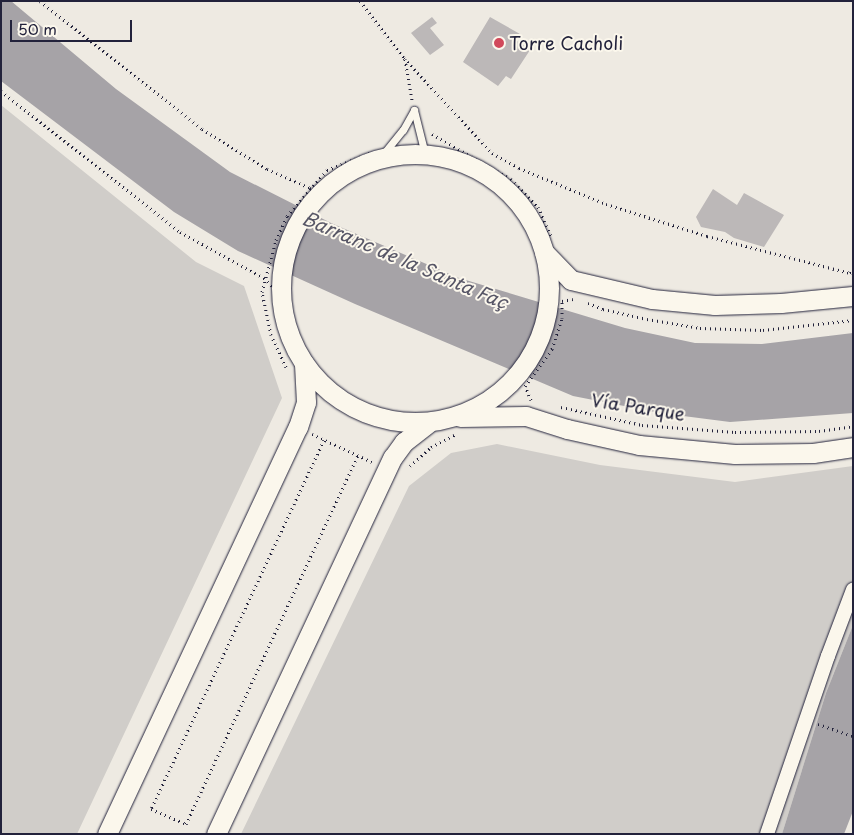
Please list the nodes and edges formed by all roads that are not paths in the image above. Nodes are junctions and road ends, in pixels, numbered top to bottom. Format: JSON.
{"nodes":[{"id":1,"x":378,"y":154,"type":"junction"},
{"id":2,"x":425,"y":154,"type":"junction"},
{"id":3,"x":549,"y":248,"type":"junction"},
{"id":4,"x":853,"y":296,"type":"edge"},
{"id":5,"x":304,"y":363,"type":"junction"},
{"id":6,"x":428,"y":423,"type":"junction"},
{"id":7,"x":456,"y":425,"type":"junction"},
{"id":8,"x":853,"y":447,"type":"edge"},
{"id":9,"x":853,"y":590,"type":"edge"},
{"id":10,"x":107,"y":834,"type":"edge"},
{"id":11,"x":216,"y":834,"type":"edge"},
{"id":12,"x":767,"y":834,"type":"edge"}],
"edges":[{"from":1,"to":2,"type":"main road"},
{"from":1,"to":2,"type":"lane"},
{"from":1,"to":5,"type":"main road"},
{"from":2,"to":3,"type":"main road"},
{"from":3,"to":4,"type":"main road"},
{"from":3,"to":7,"type":"main road"},
{"from":5,"to":6,"type":"main road"},
{"from":5,"to":10,"type":"main road"},
{"from":6,"to":7,"type":"main road"},
{"from":6,"to":11,"type":"main road"},
{"from":7,"to":8,"type":"main road"},
{"from":9,"to":12,"type":"street"}]}
